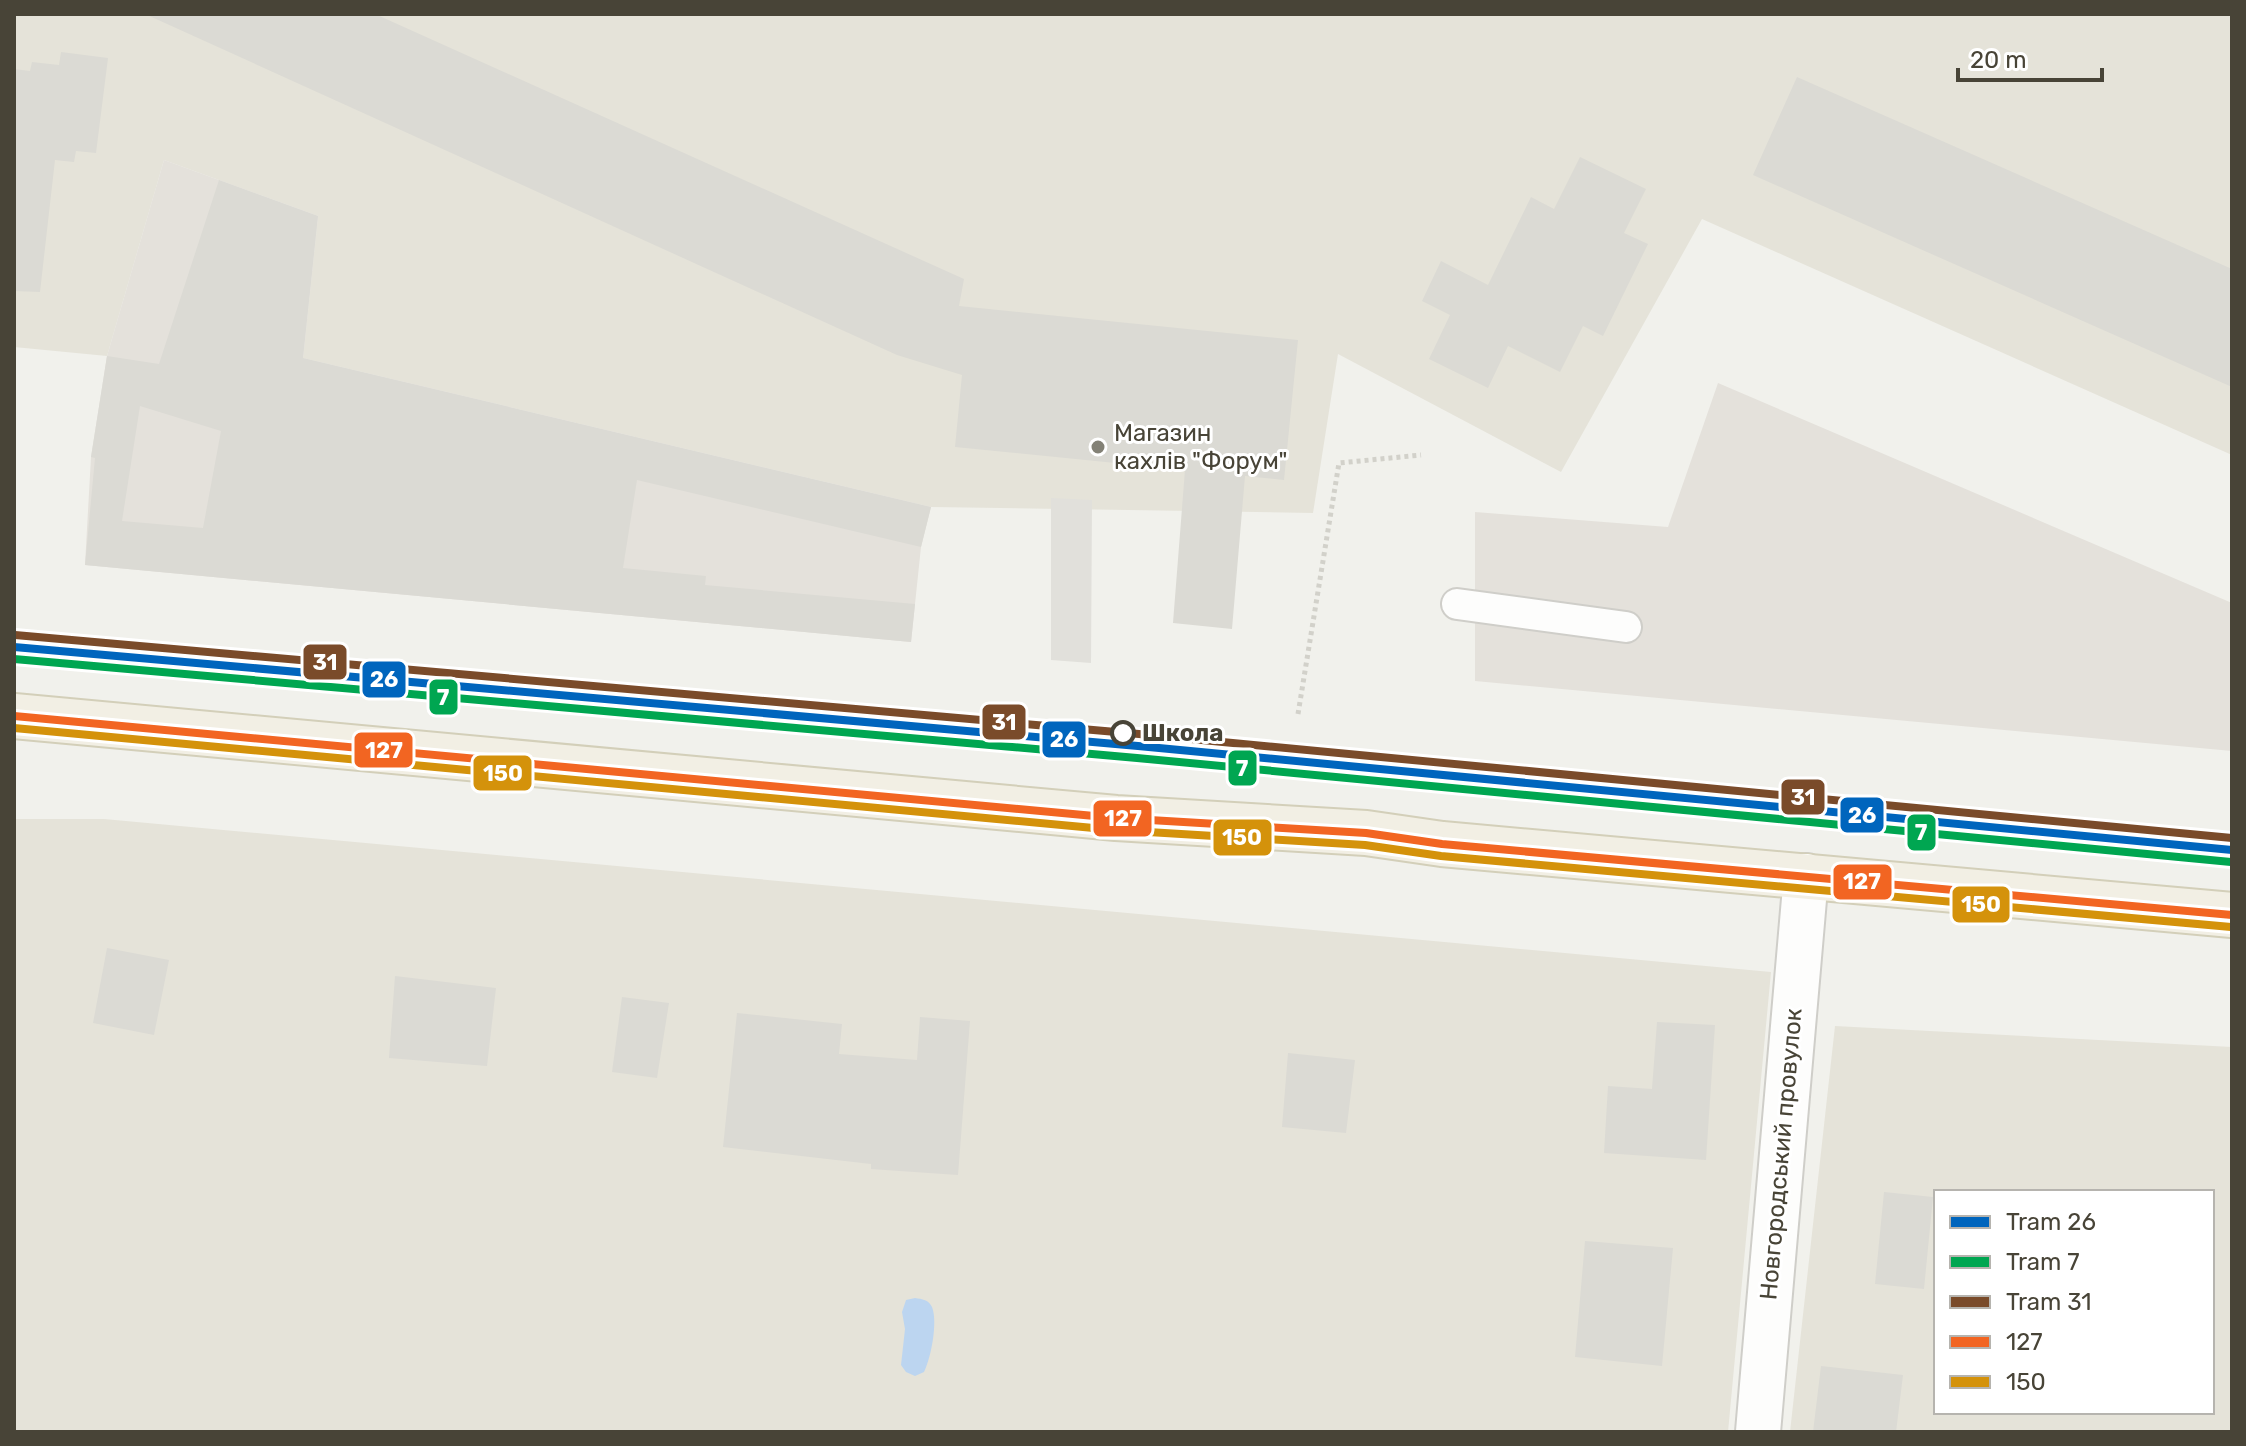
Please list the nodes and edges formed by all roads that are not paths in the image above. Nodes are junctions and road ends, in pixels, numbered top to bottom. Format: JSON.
{"nodes":[{"id":1,"x":1457,"y":604,"type":"dead end"},
{"id":2,"x":1626,"y":627,"type":"dead end"},
{"id":3,"x":14,"y":716,"type":"edge"},
{"id":4,"x":1806,"y":876,"type":"junction"},
{"id":5,"x":2232,"y":915,"type":"edge"},
{"id":6,"x":1758,"y":1432,"type":"edge"}],
"edges":[{"from":1,"to":2,"type":"lane"},
{"from":3,"to":4,"type":"main road"},
{"from":4,"to":5,"type":"main road"},
{"from":4,"to":6,"type":"street","name":"Новгородський провулок"}]}
